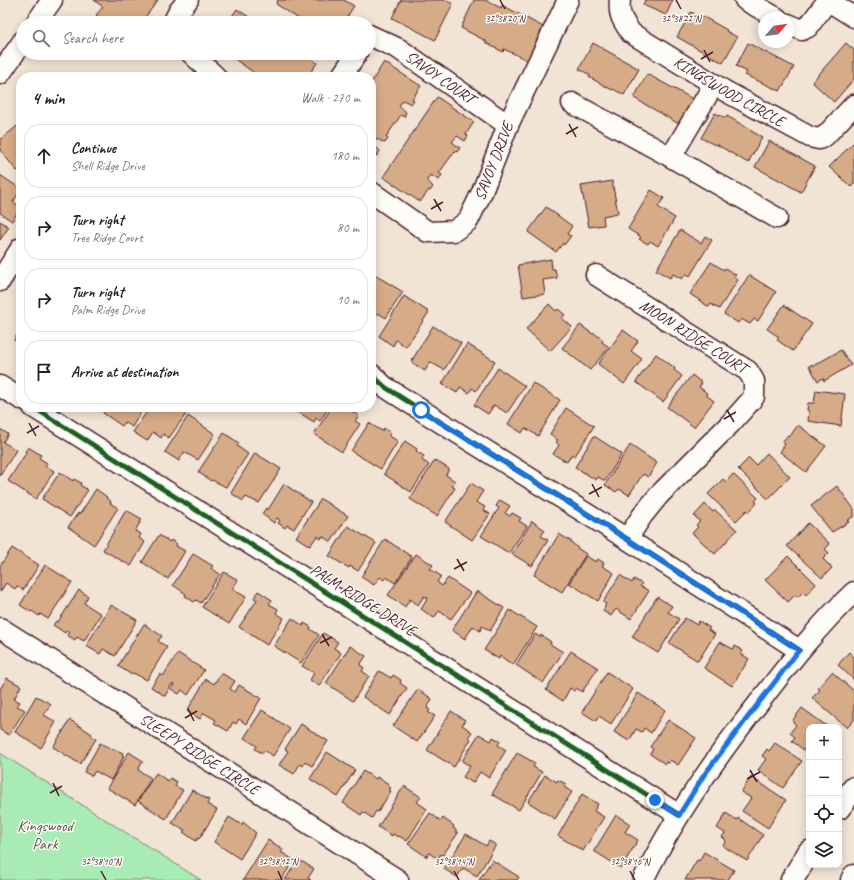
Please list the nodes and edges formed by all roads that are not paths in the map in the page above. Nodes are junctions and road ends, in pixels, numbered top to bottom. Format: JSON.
{"nodes":[{"id":1,"x":52,"y":0,"type":"edge"},
{"id":2,"x":188,"y":0,"type":"edge"},
{"id":3,"x":568,"y":0,"type":"edge"},
{"id":4,"x":620,"y":0,"type":"edge"},
{"id":5,"x":744,"y":0,"type":"edge"},
{"id":6,"x":828,"y":0,"type":"edge"},
{"id":7,"x":766,"y":12,"type":"edge"},
{"id":8,"x":41,"y":16,"type":"edge"},
{"id":9,"x":177,"y":16,"type":"edge"},
{"id":10,"x":854,"y":17,"type":"edge"},
{"id":11,"x":794,"y":27,"type":"edge"},
{"id":12,"x":376,"y":38,"type":"edge"},
{"id":13,"x":16,"y":51,"type":"edge"},
{"id":14,"x":198,"y":60,"type":"edge"},
{"id":15,"x":352,"y":60,"type":"edge"},
{"id":16,"x":211,"y":72,"type":"edge"},
{"id":17,"x":344,"y":72,"type":"edge"},
{"id":18,"x":0,"y":74,"type":"edge"},
{"id":19,"x":714,"y":84,"type":"junction"},
{"id":20,"x":572,"y":103,"type":"dead end"},
{"id":21,"x":854,"y":105,"type":"edge"},
{"id":22,"x":508,"y":125,"type":"junction"},
{"id":23,"x":671,"y":157,"type":"junction"},
{"id":24,"x":376,"y":196,"type":"edge"},
{"id":25,"x":777,"y":218,"type":"dead end"},
{"id":26,"x":16,"y":256,"type":"edge"},
{"id":27,"x":596,"y":275,"type":"dead end"},
{"id":28,"x":0,"y":281,"type":"edge"},
{"id":29,"x":376,"y":379,"type":"edge"},
{"id":30,"x":0,"y":386,"type":"edge"},
{"id":31,"x":16,"y":396,"type":"edge"},
{"id":32,"x":41,"y":412,"type":"edge"},
{"id":33,"x":627,"y":539,"type":"junction"},
{"id":34,"x":854,"y":592,"type":"edge"},
{"id":35,"x":0,"y":628,"type":"edge"},
{"id":36,"x":799,"y":650,"type":"junction"},
{"id":37,"x":854,"y":788,"type":"edge"},
{"id":38,"x":842,"y":804,"type":"edge"},
{"id":39,"x":679,"y":815,"type":"junction"},
{"id":40,"x":806,"y":857,"type":"edge"},
{"id":41,"x":854,"y":876,"type":"edge"},
{"id":42,"x":398,"y":880,"type":"edge"},
{"id":43,"x":643,"y":880,"type":"edge"},
{"id":44,"x":792,"y":880,"type":"edge"},
{"id":45,"x":852,"y":880,"type":"edge"}],
"edges":[{"from":1,"to":8,"type":"street"},
{"from":2,"to":9,"type":"street"},
{"from":3,"to":22,"type":"street","name":"SAVOY DRIVE"},
{"from":4,"to":19,"type":"street","name":"KINGSWOOD CIRCLE"},
{"from":5,"to":7,"type":"street"},
{"from":6,"to":10,"type":"street"},
{"from":6,"to":11,"type":"street"},
{"from":12,"to":22,"type":"street","name":"SAVOY COURT"},
{"from":13,"to":18,"type":"street"},
{"from":14,"to":16,"type":"street"},
{"from":15,"to":17,"type":"street"},
{"from":19,"to":21,"type":"street","name":"KINGSWOOD CIRCLE"},
{"from":19,"to":23,"type":"street"},
{"from":20,"to":23,"type":"street"},
{"from":22,"to":24,"type":"street","name":"SAVOY DRIVE"},
{"from":23,"to":25,"type":"street"},
{"from":26,"to":28,"type":"street"},
{"from":27,"to":33,"type":"street","name":"MOON RIDGE COURT"},
{"from":29,"to":33,"type":"street"},
{"from":30,"to":31,"type":"street"},
{"from":32,"to":39,"type":"street","name":"PALM RIDGE DRIVE"},
{"from":33,"to":36,"type":"street"},
{"from":34,"to":36,"type":"street"},
{"from":35,"to":42,"type":"street","name":"SLEEPY RIDGE CIRCLE"},
{"from":36,"to":39,"type":"street"},
{"from":37,"to":38,"type":"main road"},
{"from":39,"to":43,"type":"street"},
{"from":40,"to":44,"type":"main road"},
{"from":41,"to":45,"type":"main road"}]}
